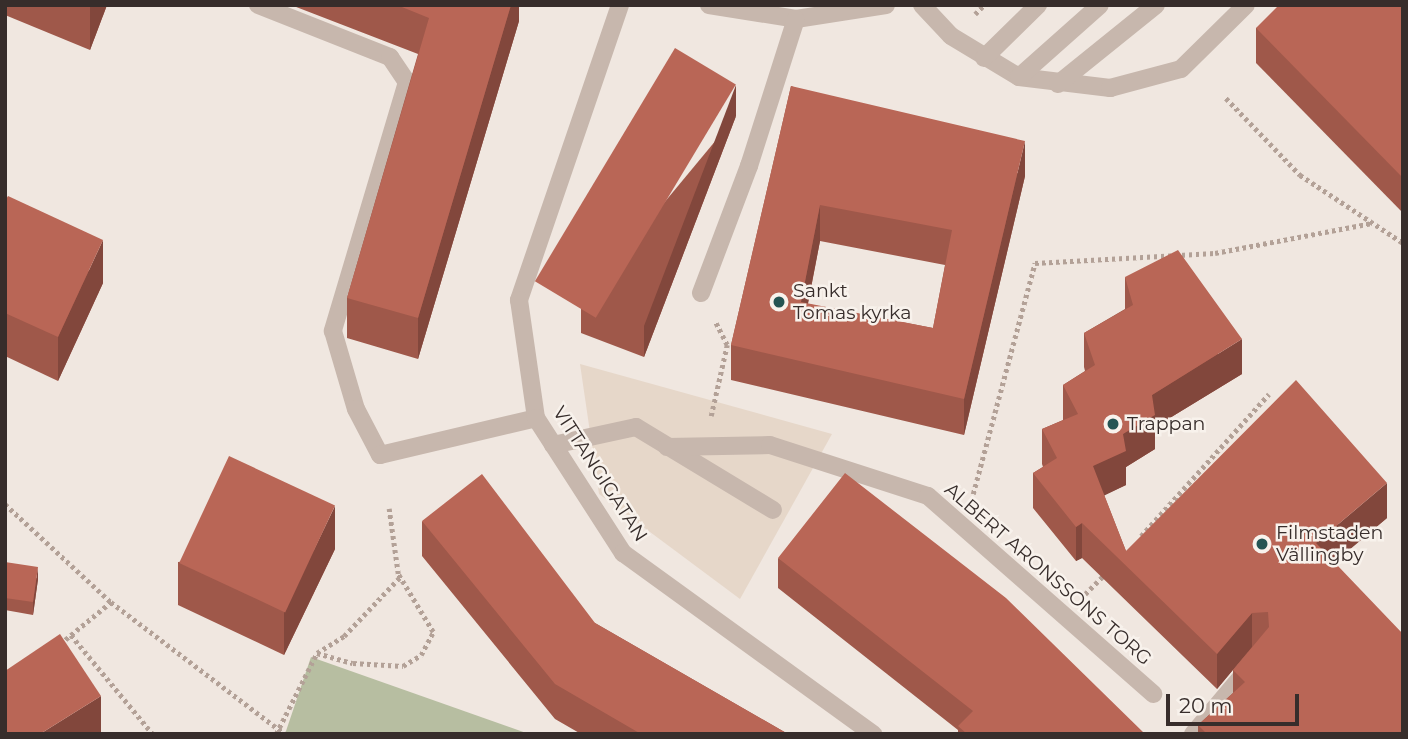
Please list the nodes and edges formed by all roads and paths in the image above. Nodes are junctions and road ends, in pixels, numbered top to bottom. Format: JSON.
{"nodes":[{"id":1,"x":258,"y":5,"type":"edge"},
{"id":2,"x":620,"y":5,"type":"edge"},
{"id":3,"x":709,"y":5,"type":"edge"},
{"id":4,"x":886,"y":5,"type":"edge"},
{"id":5,"x":922,"y":5,"type":"edge"},
{"id":6,"x":1038,"y":5,"type":"edge"},
{"id":7,"x":1100,"y":5,"type":"edge"},
{"id":8,"x":1156,"y":5,"type":"edge"},
{"id":9,"x":1247,"y":5,"type":"edge"},
{"id":10,"x":796,"y":19,"type":"junction"},
{"id":11,"x":984,"y":58,"type":"junction"},
{"id":12,"x":1019,"y":77,"type":"junction"},
{"id":13,"x":1058,"y":84,"type":"junction"},
{"id":14,"x":1226,"y":98,"type":"dead end"},
{"id":15,"x":1372,"y":223,"type":"junction"},
{"id":16,"x":1403,"y":243,"type":"edge"},
{"id":17,"x":701,"y":293,"type":"dead end"},
{"id":18,"x":727,"y":345,"type":"dead end"},
{"id":19,"x":1269,"y":394,"type":"dead end"},
{"id":20,"x":712,"y":414,"type":"dead end"},
{"id":21,"x":536,"y":418,"type":"junction"},
{"id":22,"x":553,"y":445,"type":"junction"},
{"id":23,"x":667,"y":447,"type":"junction"},
{"id":24,"x":981,"y":474,"type":"dead end"},
{"id":25,"x":5,"y":504,"type":"edge"},
{"id":26,"x":389,"y":509,"type":"dead end"},
{"id":27,"x":773,"y":510,"type":"dead end"},
{"id":28,"x":1133,"y":545,"type":"edge"},
{"id":29,"x":1115,"y":563,"type":"edge"},
{"id":30,"x":400,"y":577,"type":"junction"},
{"id":31,"x":111,"y":602,"type":"junction"},
{"id":32,"x":1065,"y":614,"type":"junction"},
{"id":33,"x":71,"y":635,"type":"junction"},
{"id":34,"x":52,"y":650,"type":"edge"},
{"id":35,"x":317,"y":653,"type":"junction"},
{"id":36,"x":1260,"y":654,"type":"edge"},
{"id":37,"x":1153,"y":694,"type":"dead end"},
{"id":38,"x":276,"y":732,"type":"edge"},
{"id":39,"x":153,"y":734,"type":"edge"},
{"id":40,"x":285,"y":734,"type":"edge"},
{"id":41,"x":873,"y":734,"type":"edge"},
{"id":42,"x":1193,"y":734,"type":"edge"}],
"edges":[{"from":1,"to":21,"type":"street"},
{"from":2,"to":21,"type":"street","name":"VITTANGIGATAN"},
{"from":3,"to":10,"type":"street"},
{"from":4,"to":10,"type":"street"},
{"from":5,"to":11,"type":"street"},
{"from":6,"to":11,"type":"street"},
{"from":7,"to":12,"type":"street"},
{"from":8,"to":13,"type":"street"},
{"from":9,"to":13,"type":"street"},
{"from":10,"to":17,"type":"street"},
{"from":11,"to":12,"type":"street"},
{"from":12,"to":13,"type":"street"},
{"from":14,"to":15,"type":"path"},
{"from":15,"to":16,"type":"path"},
{"from":15,"to":24,"type":"path"},
{"from":18,"to":20,"type":"path"},
{"from":19,"to":28,"type":"path"},
{"from":21,"to":22,"type":"street","name":"VITTANGIGATAN"},
{"from":22,"to":23,"type":"street"},
{"from":22,"to":41,"type":"street","name":"VITTANGIGATAN"},
{"from":23,"to":27,"type":"street"},
{"from":23,"to":32,"type":"street","name":"ALBERT ARONSSONS TORG"},
{"from":25,"to":31,"type":"path"},
{"from":26,"to":30,"type":"path"},
{"from":29,"to":32,"type":"path"},
{"from":30,"to":35,"type":"path"},
{"from":30,"to":35,"type":"path"},
{"from":31,"to":33,"type":"path"},
{"from":31,"to":38,"type":"path"},
{"from":32,"to":37,"type":"street","name":"ALBERT ARONSSONS TORG"},
{"from":33,"to":34,"type":"path"},
{"from":33,"to":39,"type":"path"},
{"from":35,"to":38,"type":"path"},
{"from":36,"to":42,"type":"street"},
{"from":38,"to":40,"type":"path"}]}
